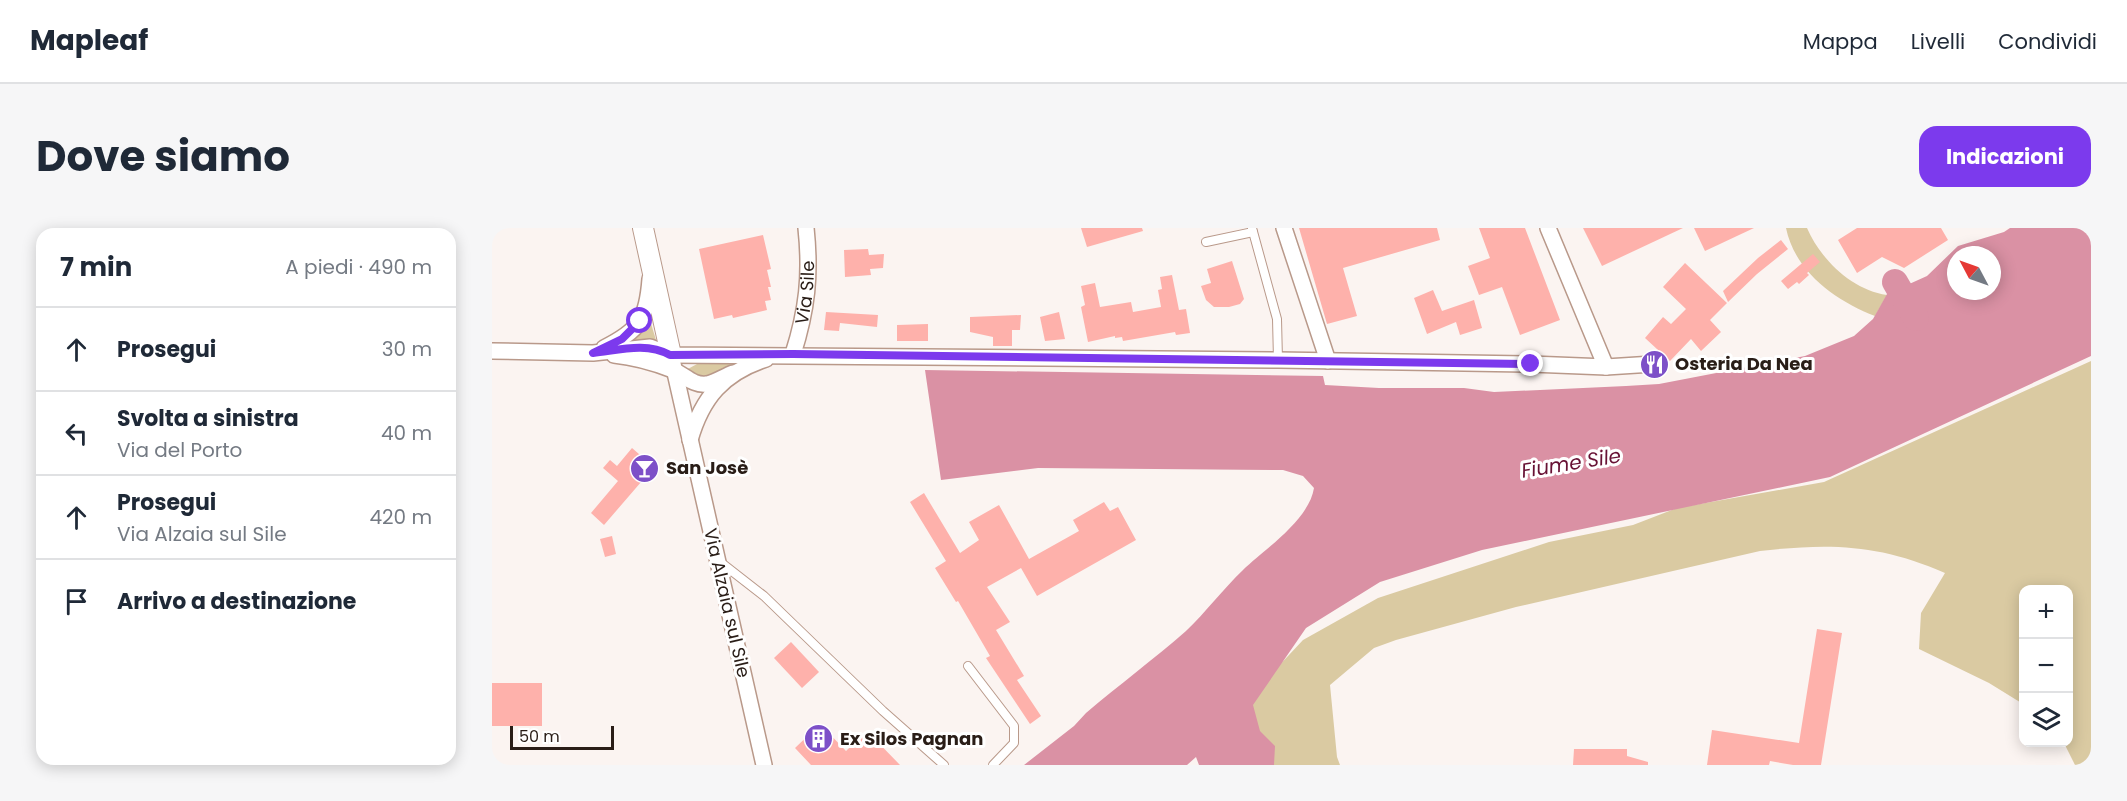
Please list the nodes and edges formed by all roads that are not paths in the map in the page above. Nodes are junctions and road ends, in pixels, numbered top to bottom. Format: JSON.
{"nodes":[{"id":1,"x":643,"y":228,"type":"edge"},
{"id":2,"x":806,"y":228,"type":"edge"},
{"id":3,"x":1284,"y":228,"type":"edge"},
{"id":4,"x":1548,"y":228,"type":"edge"},
{"id":5,"x":1252,"y":230,"type":"edge"},
{"id":6,"x":1206,"y":242,"type":"dead end"},
{"id":7,"x":651,"y":266,"type":"junction"},
{"id":8,"x":492,"y":351,"type":"edge"},
{"id":9,"x":593,"y":353,"type":"junction"},
{"id":10,"x":787,"y":354,"type":"junction"},
{"id":11,"x":1278,"y":360,"type":"junction"},
{"id":12,"x":1328,"y":360,"type":"junction"},
{"id":13,"x":672,"y":363,"type":"junction"},
{"id":14,"x":1653,"y":364,"type":"dead end"},
{"id":15,"x":1606,"y":367,"type":"junction"},
{"id":16,"x":733,"y":373,"type":"junction"},
{"id":17,"x":690,"y":440,"type":"junction"},
{"id":18,"x":716,"y":559,"type":"junction"},
{"id":19,"x":968,"y":666,"type":"dead end"},
{"id":20,"x":764,"y":765,"type":"edge"},
{"id":21,"x":944,"y":765,"type":"edge"},
{"id":22,"x":993,"y":765,"type":"edge"}],
"edges":[{"from":1,"to":7,"type":"street"},
{"from":2,"to":10,"type":"street","name":"Via Sile"},
{"from":3,"to":12,"type":"street"},
{"from":4,"to":15,"type":"street"},
{"from":5,"to":6,"type":"lane"},
{"from":5,"to":11,"type":"lane"},
{"from":7,"to":9,"type":"street"},
{"from":7,"to":13,"type":"street"},
{"from":8,"to":9,"type":"street"},
{"from":9,"to":13,"type":"street"},
{"from":10,"to":11,"type":"street"},
{"from":10,"to":13,"type":"street"},
{"from":10,"to":16,"type":"street"},
{"from":11,"to":12,"type":"street"},
{"from":12,"to":15,"type":"street"},
{"from":13,"to":16,"type":"street"},
{"from":13,"to":17,"type":"street","name":"Via Alzaia sul Sile"},
{"from":14,"to":15,"type":"street"},
{"from":16,"to":17,"type":"street"},
{"from":17,"to":18,"type":"street","name":"Via Alzaia sul Sile"},
{"from":18,"to":20,"type":"street","name":"Via Alzaia sul Sile"},
{"from":18,"to":21,"type":"lane"},
{"from":19,"to":22,"type":"lane"}]}
